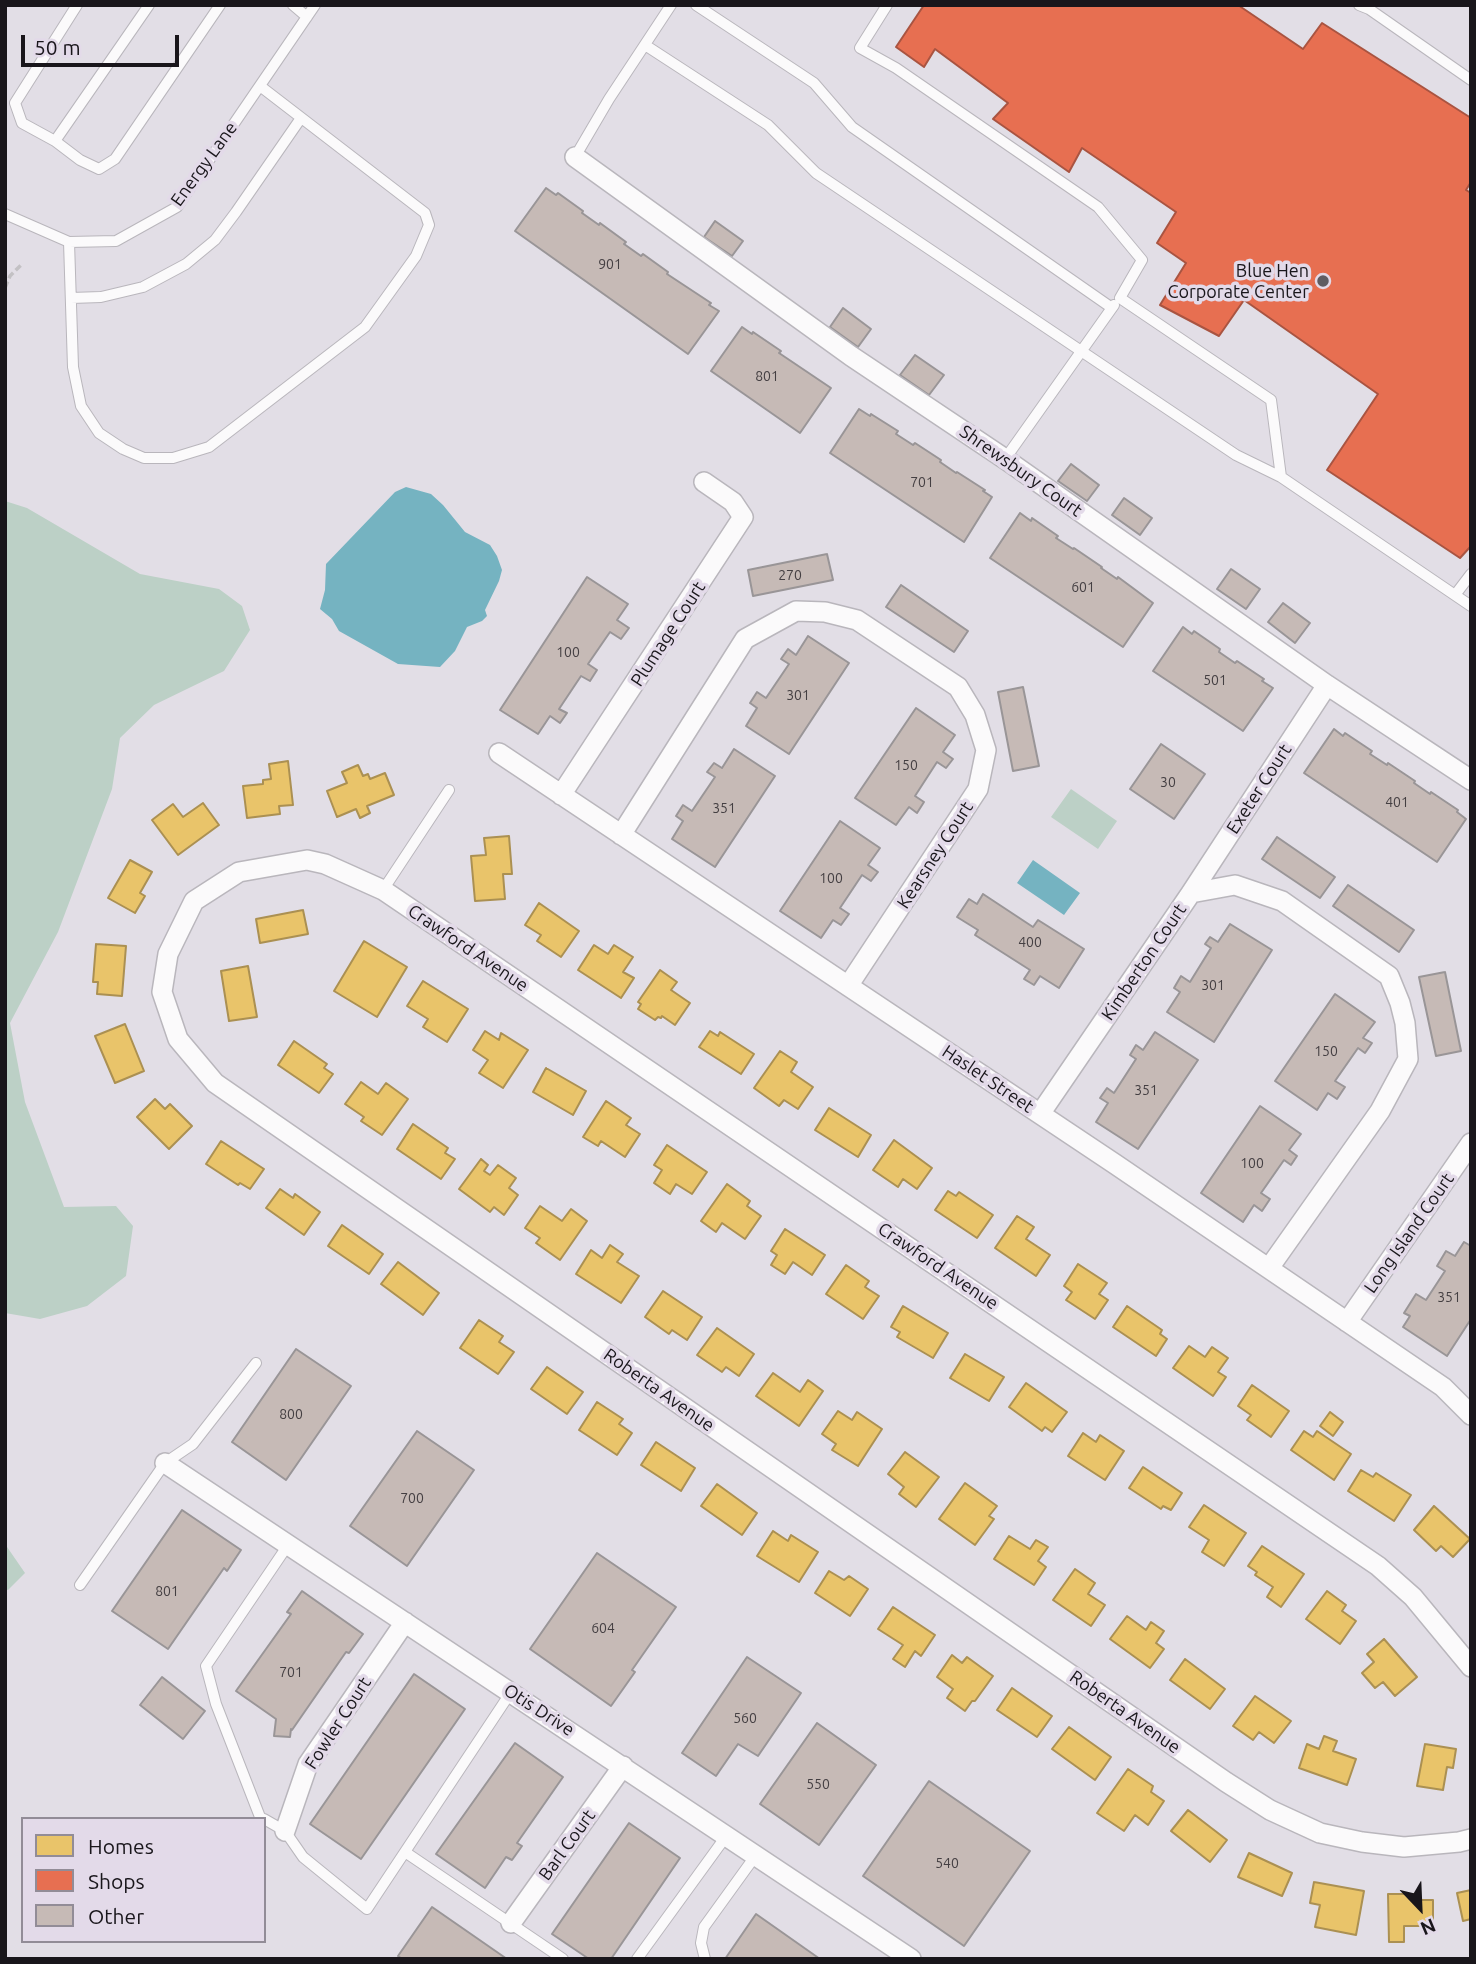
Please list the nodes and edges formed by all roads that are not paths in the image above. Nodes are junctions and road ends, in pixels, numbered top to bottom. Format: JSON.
{"nodes":[{"id":1,"x":77,"y":5,"type":"edge"},
{"id":2,"x":149,"y":5,"type":"edge"},
{"id":3,"x":220,"y":5,"type":"edge"},
{"id":4,"x":293,"y":5,"type":"edge"},
{"id":5,"x":315,"y":5,"type":"edge"},
{"id":6,"x":671,"y":5,"type":"edge"},
{"id":7,"x":696,"y":5,"type":"edge"},
{"id":8,"x":887,"y":5,"type":"edge"},
{"id":9,"x":1359,"y":5,"type":"edge"},
{"id":10,"x":307,"y":16,"type":"junction"},
{"id":11,"x":645,"y":45,"type":"junction"},
{"id":12,"x":1471,"y":80,"type":"edge"},
{"id":13,"x":260,"y":86,"type":"junction"},
{"id":14,"x":302,"y":118,"type":"junction"},
{"id":15,"x":55,"y":141,"type":"junction"},
{"id":16,"x":575,"y":157,"type":"joint"},
{"id":17,"x":5,"y":214,"type":"edge"},
{"id":18,"x":69,"y":242,"type":"junction"},
{"id":19,"x":71,"y":298,"type":"junction"},
{"id":20,"x":1120,"y":298,"type":"junction"},
{"id":21,"x":1112,"y":308,"type":"junction"},
{"id":22,"x":1082,"y":351,"type":"junction"},
{"id":23,"x":1005,"y":459,"type":"junction"},
{"id":24,"x":1281,"y":477,"type":"junction"},
{"id":25,"x":704,"y":482,"type":"dead end"},
{"id":26,"x":1471,"y":574,"type":"edge"},
{"id":27,"x":1455,"y":595,"type":"junction"},
{"id":28,"x":1471,"y":606,"type":"edge"},
{"id":29,"x":1327,"y":685,"type":"junction"},
{"id":30,"x":499,"y":753,"type":"dead end"},
{"id":31,"x":1471,"y":780,"type":"edge"},
{"id":32,"x":449,"y":790,"type":"dead end"},
{"id":33,"x":561,"y":795,"type":"junction"},
{"id":34,"x":621,"y":835,"type":"junction"},
{"id":35,"x":383,"y":890,"type":"junction"},
{"id":36,"x":1191,"y":892,"type":"junction"},
{"id":37,"x":849,"y":986,"type":"junction"},
{"id":38,"x":1040,"y":1114,"type":"junction"},
{"id":39,"x":1471,"y":1143,"type":"edge"},
{"id":40,"x":1269,"y":1268,"type":"junction"},
{"id":41,"x":1348,"y":1322,"type":"junction"},
{"id":42,"x":256,"y":1363,"type":"dead end"},
{"id":43,"x":1471,"y":1415,"type":"edge"},
{"id":44,"x":165,"y":1463,"type":"junction"},
{"id":45,"x":289,"y":1544,"type":"junction"},
{"id":46,"x":80,"y":1585,"type":"dead end"},
{"id":47,"x":405,"y":1622,"type":"junction"},
{"id":48,"x":1471,"y":1667,"type":"edge"},
{"id":49,"x":511,"y":1692,"type":"junction"},
{"id":50,"x":623,"y":1766,"type":"junction"},
{"id":51,"x":260,"y":1817,"type":"edge"},
{"id":52,"x":266,"y":1820,"type":"edge"},
{"id":53,"x":285,"y":1831,"type":"junction"},
{"id":54,"x":727,"y":1835,"type":"junction"},
{"id":55,"x":1471,"y":1839,"type":"edge"},
{"id":56,"x":405,"y":1852,"type":"junction"},
{"id":57,"x":756,"y":1854,"type":"junction"},
{"id":58,"x":511,"y":1923,"type":"junction"},
{"id":59,"x":906,"y":1957,"type":"edge"},
{"id":60,"x":563,"y":1959,"type":"edge"},
{"id":61,"x":637,"y":1959,"type":"edge"},
{"id":62,"x":705,"y":1959,"type":"edge"}],
"edges":[{"from":1,"to":15,"type":"lane"},
{"from":2,"to":15,"type":"lane"},
{"from":3,"to":15,"type":"lane"},
{"from":4,"to":10,"type":"lane"},
{"from":5,"to":10,"type":"lane","name":"Energy Lane"},
{"from":6,"to":11,"type":"lane"},
{"from":7,"to":21,"type":"lane"},
{"from":8,"to":20,"type":"lane"},
{"from":9,"to":12,"type":"lane"},
{"from":10,"to":13,"type":"lane","name":"Energy Lane"},
{"from":11,"to":16,"type":"lane"},
{"from":11,"to":22,"type":"lane"},
{"from":13,"to":14,"type":"lane"},
{"from":13,"to":18,"type":"lane","name":"Energy Lane"},
{"from":14,"to":19,"type":"lane"},
{"from":14,"to":19,"type":"lane"},
{"from":16,"to":23,"type":"street","name":"Shrewsbury Court"},
{"from":17,"to":18,"type":"lane","name":"Energy Lane"},
{"from":18,"to":19,"type":"lane"},
{"from":20,"to":21,"type":"lane"},
{"from":20,"to":24,"type":"lane"},
{"from":21,"to":22,"type":"lane"},
{"from":22,"to":23,"type":"lane"},
{"from":22,"to":24,"type":"lane"},
{"from":23,"to":29,"type":"street","name":"Shrewsbury Court"},
{"from":24,"to":27,"type":"lane"},
{"from":25,"to":33,"type":"street","name":"Plumage Court"},
{"from":26,"to":27,"type":"lane"},
{"from":27,"to":28,"type":"lane"},
{"from":29,"to":31,"type":"street","name":"Shrewsbury Court"},
{"from":29,"to":36,"type":"street","name":"Exeter Court"},
{"from":30,"to":33,"type":"street","name":"Haslet Street"},
{"from":32,"to":35,"type":"lane"},
{"from":33,"to":34,"type":"street","name":"Haslet Street"},
{"from":34,"to":37,"type":"street","name":"Haslet Street"},
{"from":34,"to":37,"type":"street","name":"Kearsney Court"},
{"from":35,"to":48,"type":"street","name":"Crawford Avenue"},
{"from":35,"to":55,"type":"street","name":"Roberta Avenue"},
{"from":36,"to":38,"type":"street","name":"Kimberton Court"},
{"from":36,"to":40,"type":"street","name":"Kimberton Court"},
{"from":37,"to":38,"type":"street","name":"Haslet Street"},
{"from":38,"to":40,"type":"street","name":"Haslet Street"},
{"from":39,"to":41,"type":"street","name":"Long Island Court"},
{"from":40,"to":41,"type":"street","name":"Haslet Street"},
{"from":41,"to":43,"type":"street","name":"Haslet Street"},
{"from":42,"to":44,"type":"lane"},
{"from":44,"to":45,"type":"street","name":"Otis Drive"},
{"from":44,"to":46,"type":"lane"},
{"from":45,"to":47,"type":"street","name":"Otis Drive"},
{"from":45,"to":51,"type":"lane"},
{"from":47,"to":49,"type":"street","name":"Otis Drive"},
{"from":47,"to":53,"type":"street","name":"Fowler Court"},
{"from":49,"to":50,"type":"street","name":"Otis Drive"},
{"from":49,"to":56,"type":"lane"},
{"from":50,"to":54,"type":"street","name":"Otis Drive"},
{"from":50,"to":58,"type":"street","name":"Barl Court"},
{"from":52,"to":53,"type":"lane"},
{"from":53,"to":56,"type":"lane"},
{"from":54,"to":57,"type":"street","name":"Otis Drive"},
{"from":54,"to":61,"type":"lane"},
{"from":56,"to":58,"type":"lane"},
{"from":57,"to":59,"type":"street","name":"Otis Drive"},
{"from":57,"to":62,"type":"lane"},
{"from":58,"to":60,"type":"lane"}]}
